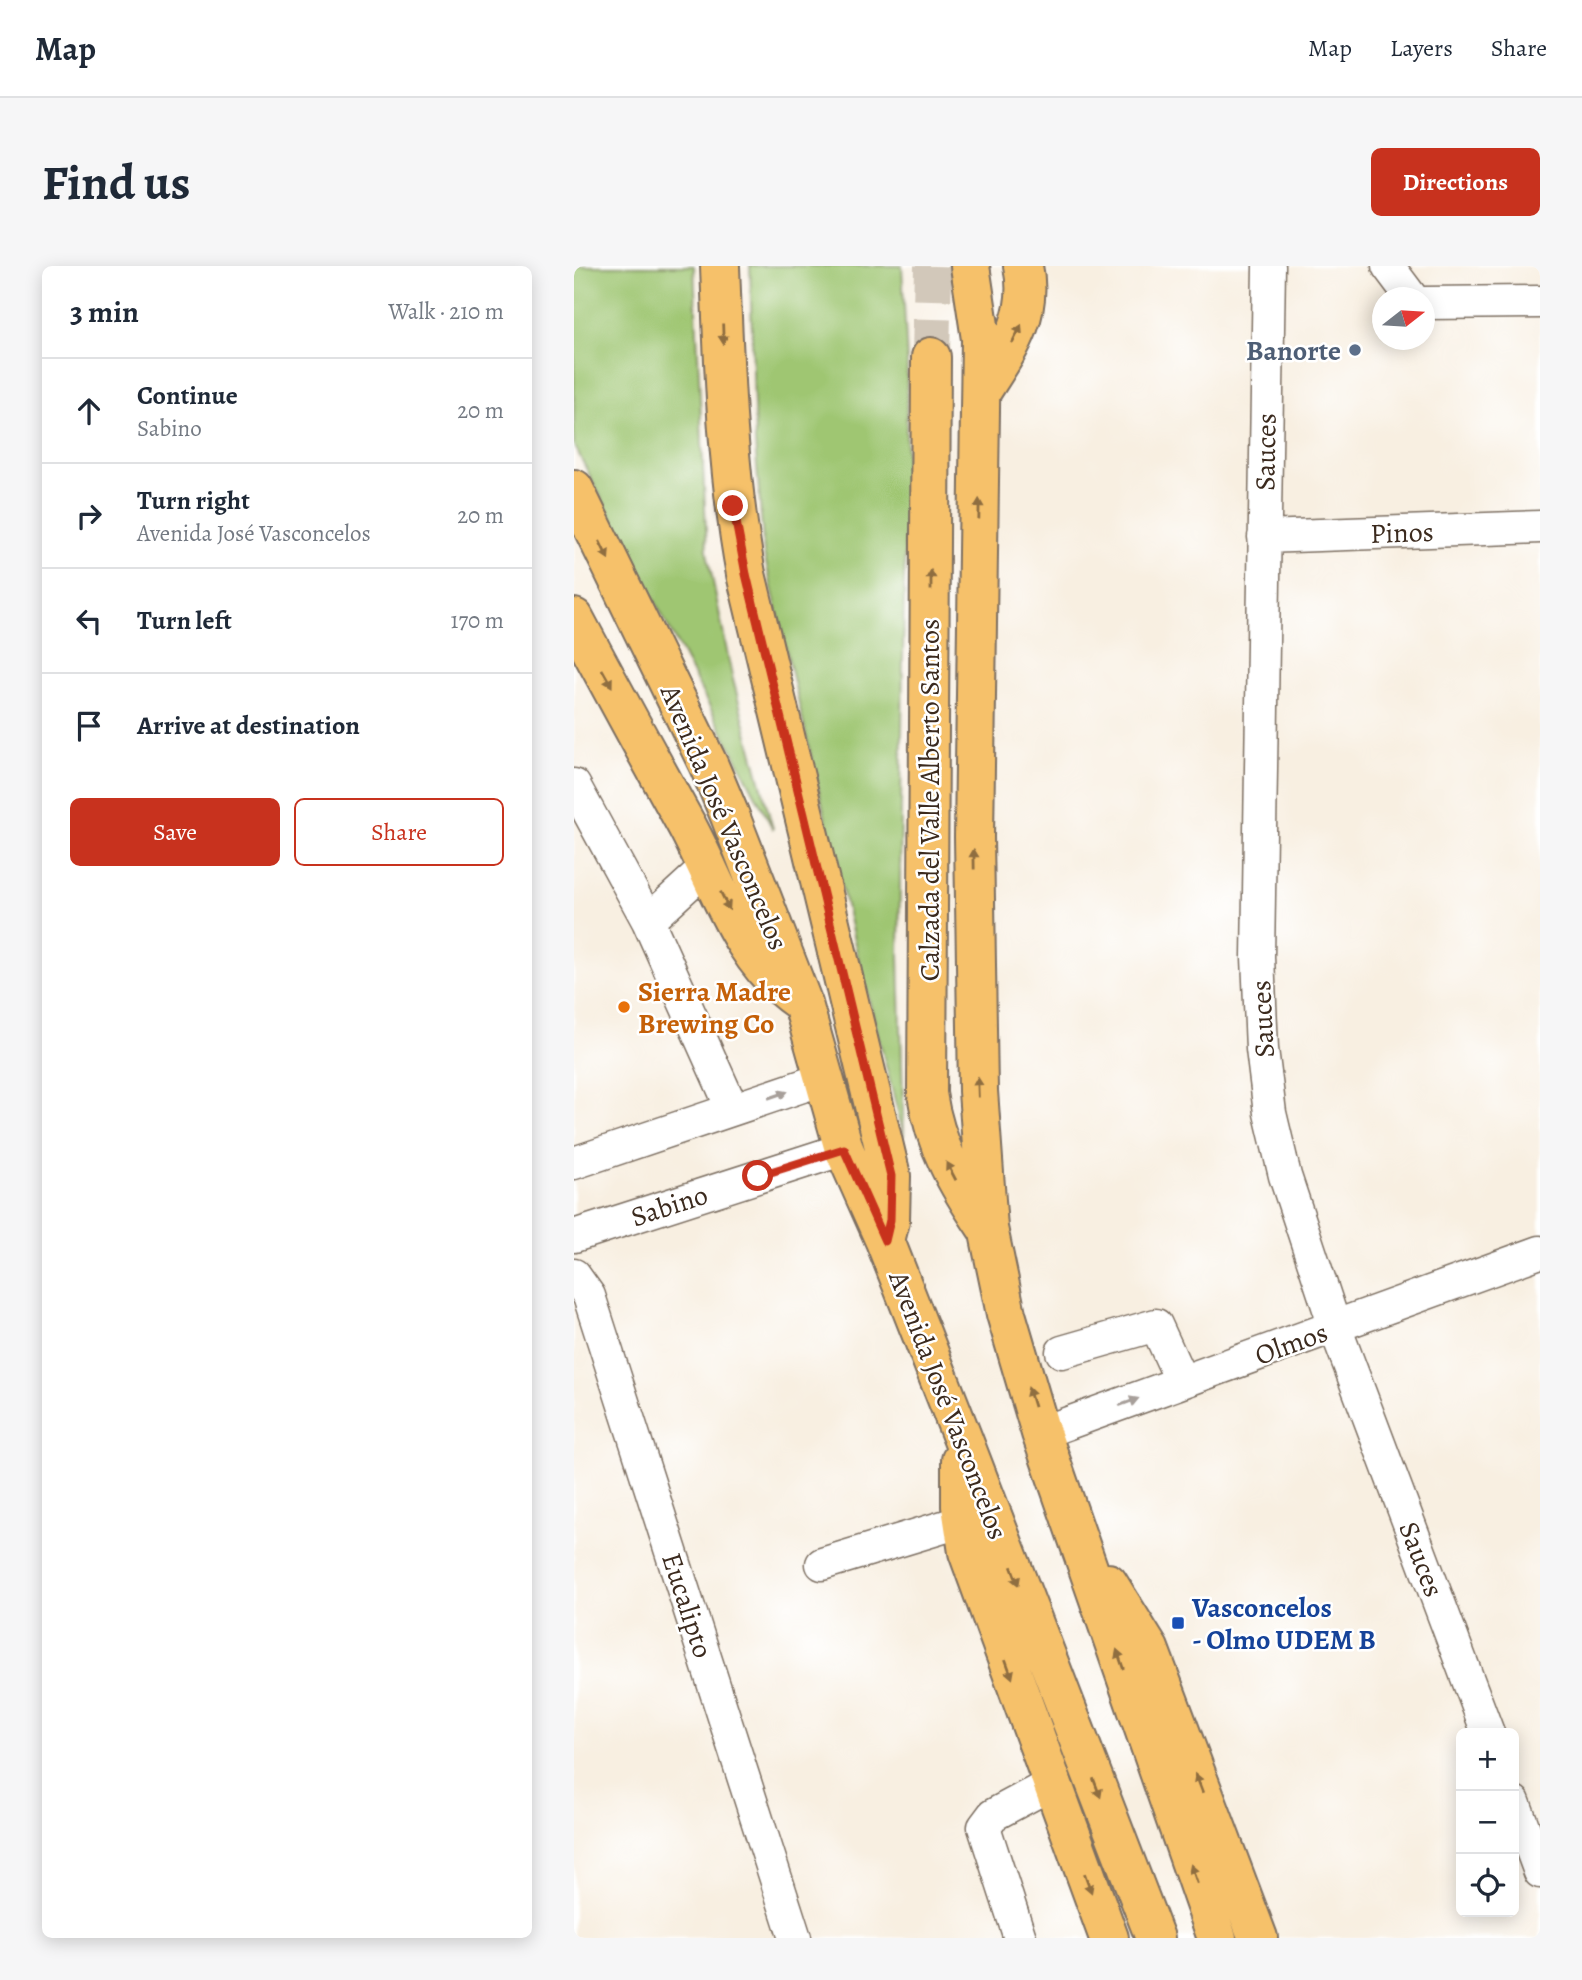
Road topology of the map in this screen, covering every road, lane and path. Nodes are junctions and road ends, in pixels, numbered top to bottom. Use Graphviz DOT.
graph roads {
  1 [pos="720,266"];
  2 [pos="970,266"];
  3 [pos="1023,266"];
  4 [pos="1269,266"];
  5 [pos="1388,266"];
  6 [pos="1404,287"];
  7 [pos="1540,302"];
  8 [pos="1435,303"];
  9 [pos="932,357"];
  10 [pos="981,392"];
  11 [pos="574,489"];
  12 [pos="1540,527"];
  13 [pos="1264,537"];
  14 [pos="574,618"];
  15 [pos="574,785"];
  16 [pos="708,866"];
  17 [pos="648,921"];
  18 [pos="803,1004"];
  19 [pos="823,1079"];
  20 [pos="732,1108"];
  21 [pos="844,1149"];
  22 [pos="574,1163"];
  23 [pos="988,1228"];
  24 [pos="574,1236"];
  25 [pos="885,1241"];
  26 [pos="1540,1252"];
  27 [pos="574,1275"];
  28 [pos="1335,1326"];
  29 [pos="1062,1352"];
  30 [pos="1182,1382"];
  31 [pos="1041,1433"];
  32 [pos="962,1437"];
  33 [pos="963,1521"];
  34 [pos="1085,1560"];
  35 [pos="822,1564"];
  36 [pos="1486,1728"];
  37 [pos="1051,1784"];
  38 [pos="1519,1815"];
  39 [pos="1540,1872"];
  40 [pos="795,1938"];
  41 [pos="1020,1938"];
  42 [pos="1109,1938"];
  43 [pos="1155,1938"];
  44 [pos="1217,1938"];
  45 [pos="1258,1938"];
  1 -- 25 [label="main road, one-way"];
  2 -- 10 [label="main road"];
  10 -- 3 [label="main road, one-way"];
  4 -- 13 [label="street, Sauces"];
  5 -- 6 [label="street"];
  7 -- 8 [label="street"];
  23 -- 9 [label="main road, Calzada del Valle Alberto Santos, one-way"];
  23 -- 10 [label="main road, one-way"];
  11 -- 18 [label="main road, Avenida José Vasconcelos, one-way"];
  12 -- 13 [label="street, Pinos"];
  13 -- 28 [label="street, Sauces"];
  14 -- 16 [label="main road, one-way"];
  15 -- 17 [label="street"];
  16 -- 17 [label="street"];
  16 -- 18 [label="main road, one-way"];
  17 -- 20 [label="street"];
  18 -- 19 [label="main road, Avenida José Vasconcelos"];
  20 -- 19 [label="street, one-way"];
  19 -- 21 [label="main road, Avenida José Vasconcelos"];
  20 -- 22 [label="street"];
  21 -- 24 [label="street, Sabino"];
  21 -- 25 [label="main road, Avenida José Vasconcelos"];
  31 -- 23 [label="main road, one-way"];
  25 -- 32 [label="main road, Avenida José Vasconcelos"];
  26 -- 28 [label="street, Olmos"];
  27 -- 40 [label="street, Eucalipto"];
  28 -- 30 [label="street, Olmos"];
  28 -- 36 [label="street, Sauces"];
  29 -- 30 [label="street"];
  31 -- 30 [label="street, Olmos, one-way"];
  31 -- 34 [label="main road"];
  32 -- 33 [label="main road"];
  32 -- 43 [label="main road, Avenida José Vasconcelos, one-way"];
  33 -- 35 [label="street"];
  33 -- 37 [label="main road, one-way"];
  44 -- 34 [label="main road, one-way"];
  45 -- 34 [label="main road, one-way"];
  37 -- 41 [label="street"];
  37 -- 42 [label="main road, one-way"];
  38 -- 39 [label="street"];
}
